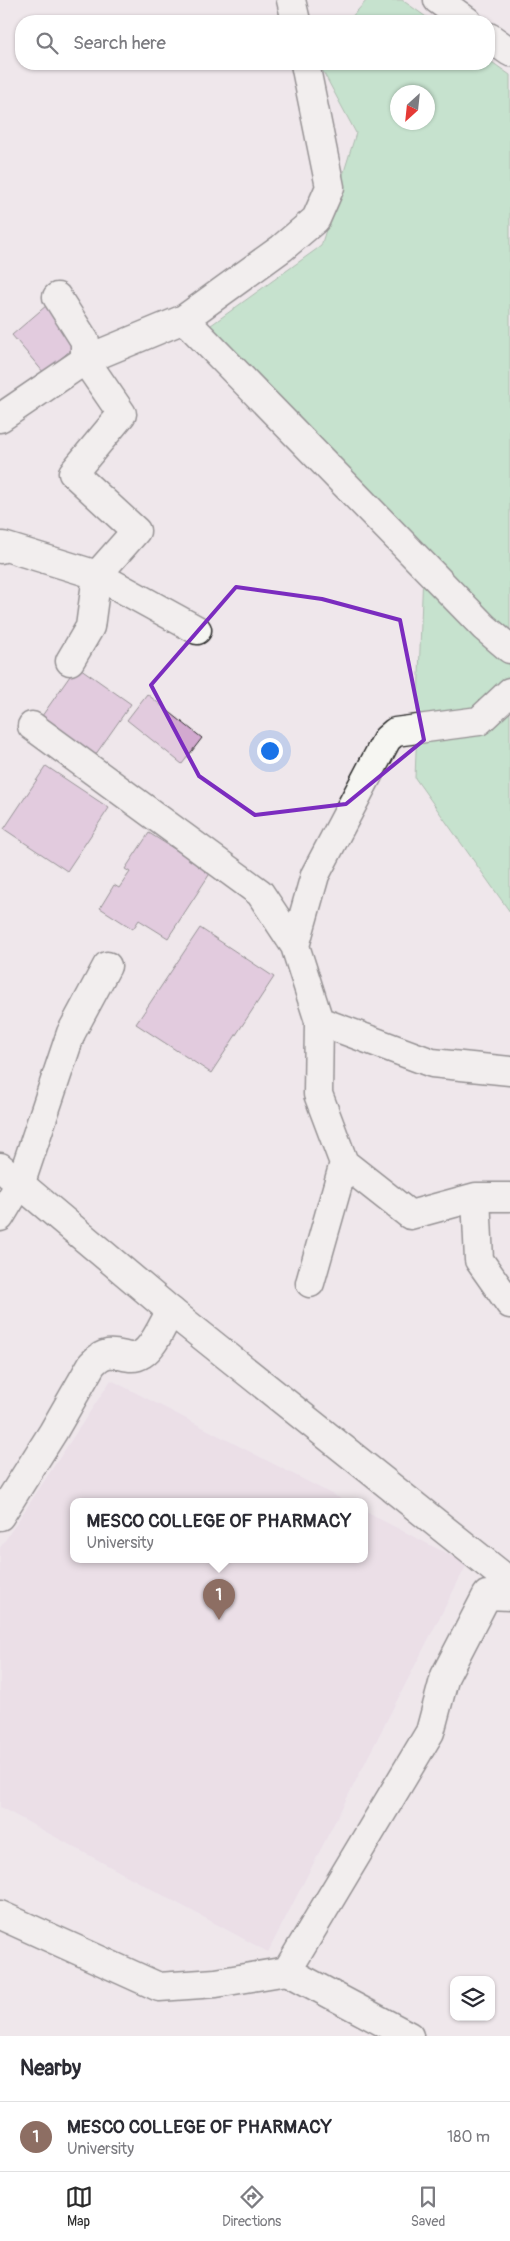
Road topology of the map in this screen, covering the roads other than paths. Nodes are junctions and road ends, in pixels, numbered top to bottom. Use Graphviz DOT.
graph roads {
  1 [pos="291,0"];
  2 [pos="438,0"];
  3 [pos="295,15"];
  4 [pos="459,15"];
  5 [pos="495,41"];
  6 [pos="510,52"];
  7 [pos="306,70"];
  8 [pos="57,297"];
  9 [pos="184,319"];
  10 [pos="85,360"];
  11 [pos="0,418"];
  12 [pos="0,549"];
  13 [pos="97,575"];
  14 [pos="197,630"];
  15 [pos="510,649"];
  16 [pos="70,661"];
  17 [pos="510,692"];
  18 [pos="32,726"];
  19 [pos="294,946"];
  20 [pos="107,966"];
  21 [pos="318,1021"];
  22 [pos="510,1071"];
  23 [pos="344,1163"];
  24 [pos="10,1174"];
  25 [pos="476,1197"];
  26 [pos="510,1197"];
  27 [pos="0,1217"];
  28 [pos="310,1283"];
  29 [pos="510,1304"];
  30 [pos="170,1311"];
  31 [pos="0,1516"];
  32 [pos="510,1582"];
  33 [pos="510,1596"];
  34 [pos="0,1915"];
  35 [pos="287,1971"];
  36 [pos="409,2036"];
  1 -- 3 [label="street"];
  2 -- 4 [label="street"];
  5 -- 6 [label="street"];
  7 -- 9 [label="street"];
  8 -- 10 [label="street"];
  9 -- 10 [label="street"];
  9 -- 15 [label="street"];
  10 -- 11 [label="street"];
  10 -- 13 [label="street"];
  12 -- 13 [label="street"];
  13 -- 14 [label="street"];
  13 -- 16 [label="street"];
  17 -- 19 [label="street"];
  18 -- 19 [label="street"];
  19 -- 21 [label="street"];
  20 -- 24 [label="street"];
  21 -- 22 [label="street"];
  21 -- 23 [label="street"];
  23 -- 25 [label="street"];
  23 -- 28 [label="street"];
  24 -- 27 [label="street"];
  24 -- 30 [label="street"];
  25 -- 26 [label="street"];
  25 -- 29 [label="street"];
  30 -- 31 [label="street"];
  30 -- 32 [label="street"];
  33 -- 35 [label="street"];
  34 -- 35 [label="street"];
  35 -- 36 [label="street"];
}
